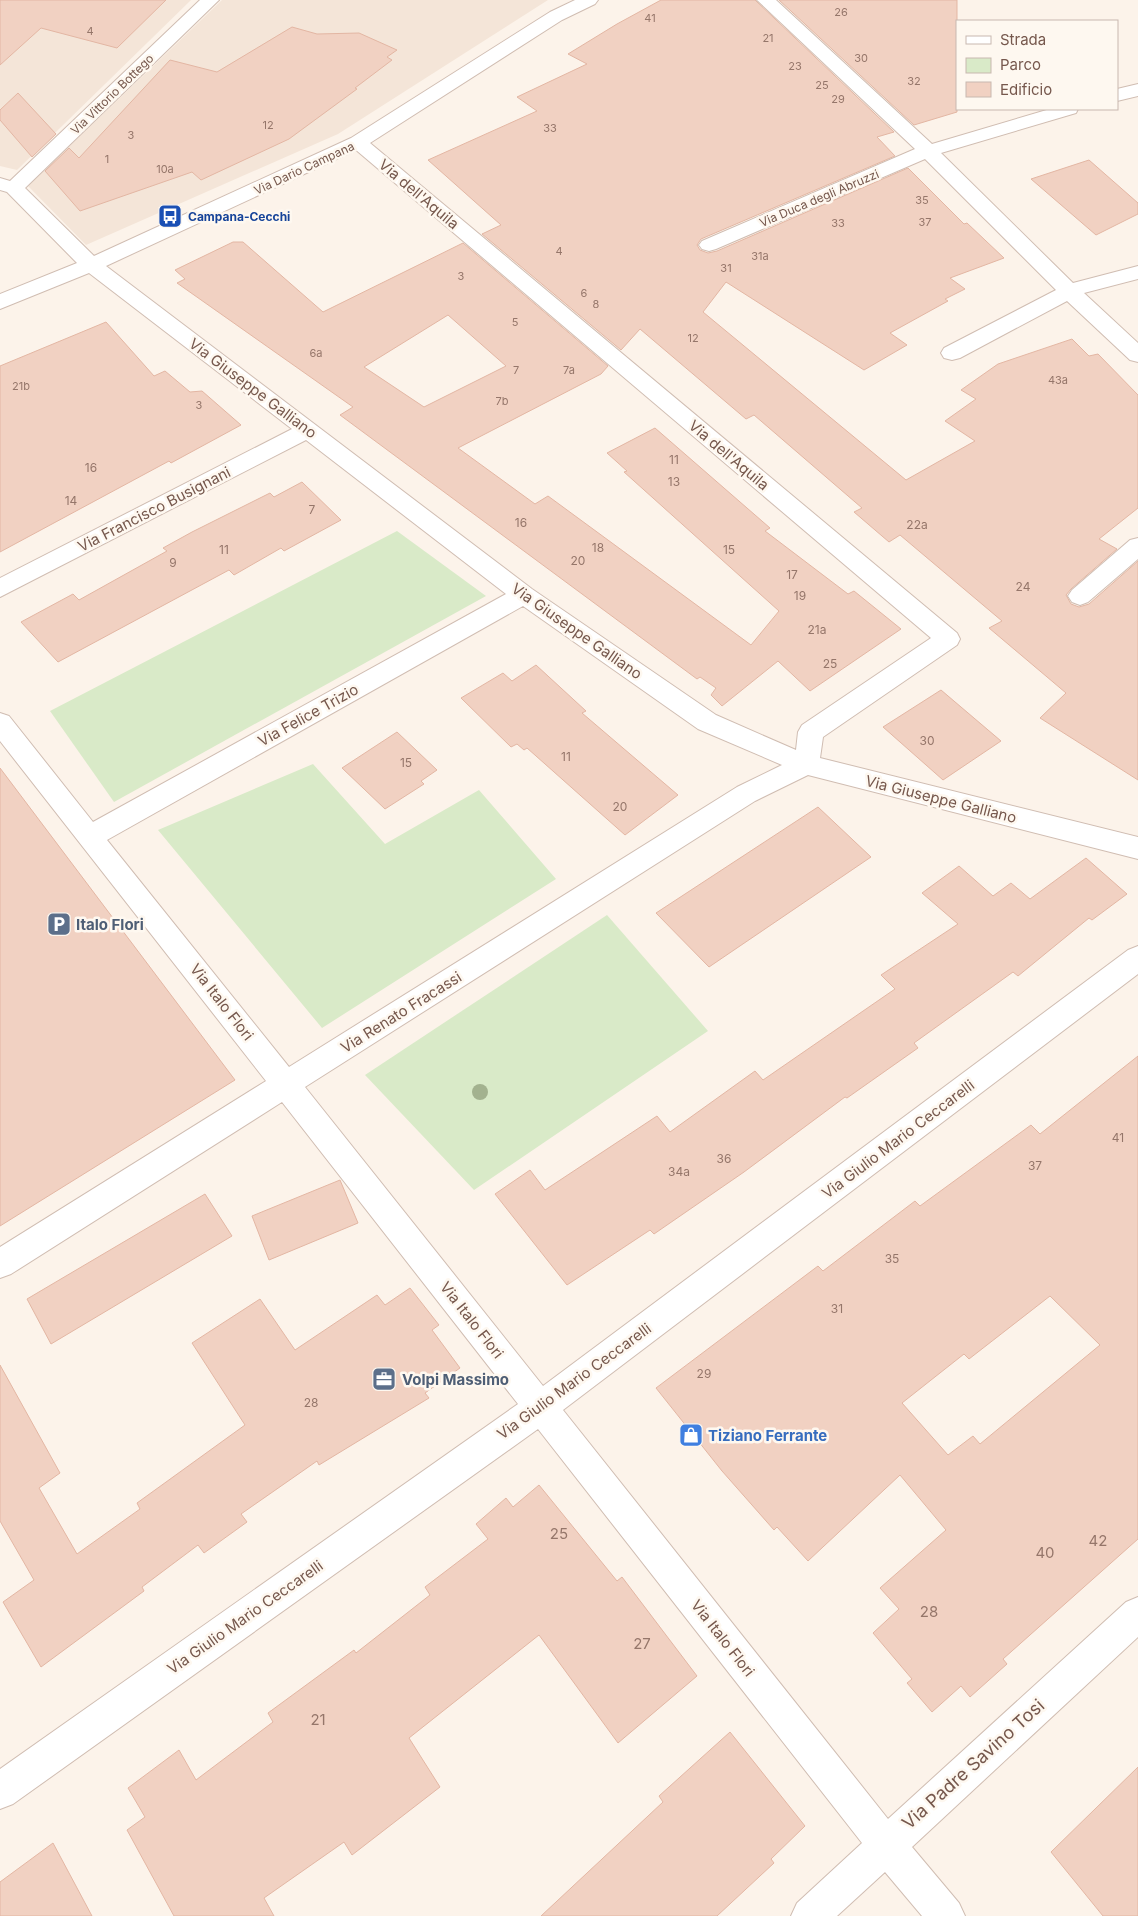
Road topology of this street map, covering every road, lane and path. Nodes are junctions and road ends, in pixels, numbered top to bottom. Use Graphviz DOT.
graph roads {
  1 [pos="210,0"];
  2 [pos="589,0"];
  3 [pos="766,0"];
  4 [pos="1138,90"];
  5 [pos="1118,95"];
  6 [pos="1066,110"];
  7 [pos="358,142"];
  8 [pos="928,151"];
  9 [pos="7,186"];
  10 [pos="709,245"];
  11 [pos="91,265"];
  12 [pos="1138,272"];
  13 [pos="1069,291"];
  14 [pos="0,302"];
  15 [pos="952,353"];
  16 [pos="1138,355"];
  17 [pos="308,430"];
  18 [pos="1138,546"];
  19 [pos="0,588"];
  20 [pos="524,594"];
  21 [pos="1080,596"];
  22 [pos="0,723"];
  23 [pos="806,764"];
  24 [pos="91,836"];
  25 [pos="1138,848"];
  26 [pos="1138,958"];
  27 [pos="286,1084"];
  28 [pos="0,1264"];
  29 [pos="541,1407"];
  30 [pos="1138,1614"];
  31 [pos="0,1791"];
  32 [pos="886,1844"];
  33 [pos="810,1916"];
  34 [pos="946,1916"];
  1 -- 9 [label="street, Via Vittorio Bottego"];
  2 -- 7 [label="street, Via Dario Campana"];
  3 -- 8 [label="street"];
  4 -- 5 [label="street"];
  6 -- 8 [label="street, Via Duca degli Abruzzi"];
  7 -- 11 [label="street, Via Dario Campana"];
  7 -- 23 [label="street, Via dell'Aquila"];
  8 -- 10 [label="street, Via Duca degli Abruzzi"];
  8 -- 13 [label="street"];
  9 -- 11 [label="street, Via Giuseppe Galliano"];
  11 -- 14 [label="street, Via Dario Campana"];
  11 -- 17 [label="street, Via Giuseppe Galliano"];
  12 -- 13 [label="street"];
  13 -- 15 [label="street"];
  13 -- 16 [label="street"];
  17 -- 19 [label="street, Via Francisco Busignani"];
  17 -- 20 [label="street, Via Giuseppe Galliano"];
  18 -- 21 [label="street"];
  20 -- 23 [label="street, Via Giuseppe Galliano"];
  20 -- 24 [label="street, Via Felice Trizio"];
  22 -- 24 [label="street, Via Italo Flori"];
  23 -- 25 [label="street, Via Giuseppe Galliano"];
  23 -- 27 [label="street, Via Renato Fracassi"];
  24 -- 27 [label="street, Via Italo Flori"];
  26 -- 29 [label="street, Via Giulio Mario Ceccarelli"];
  27 -- 28 [label="street, Via Renato Fracassi"];
  27 -- 29 [label="street, Via Italo Flori"];
  29 -- 31 [label="street, Via Giulio Mario Ceccarelli"];
  29 -- 32 [label="street, Via Italo Flori"];
  30 -- 32 [label="street, Via Padre Savino Tosi"];
  32 -- 33 [label="street, Via Padre Savino Tosi"];
  32 -- 34 [label="street, Via Italo Flori"];
}
